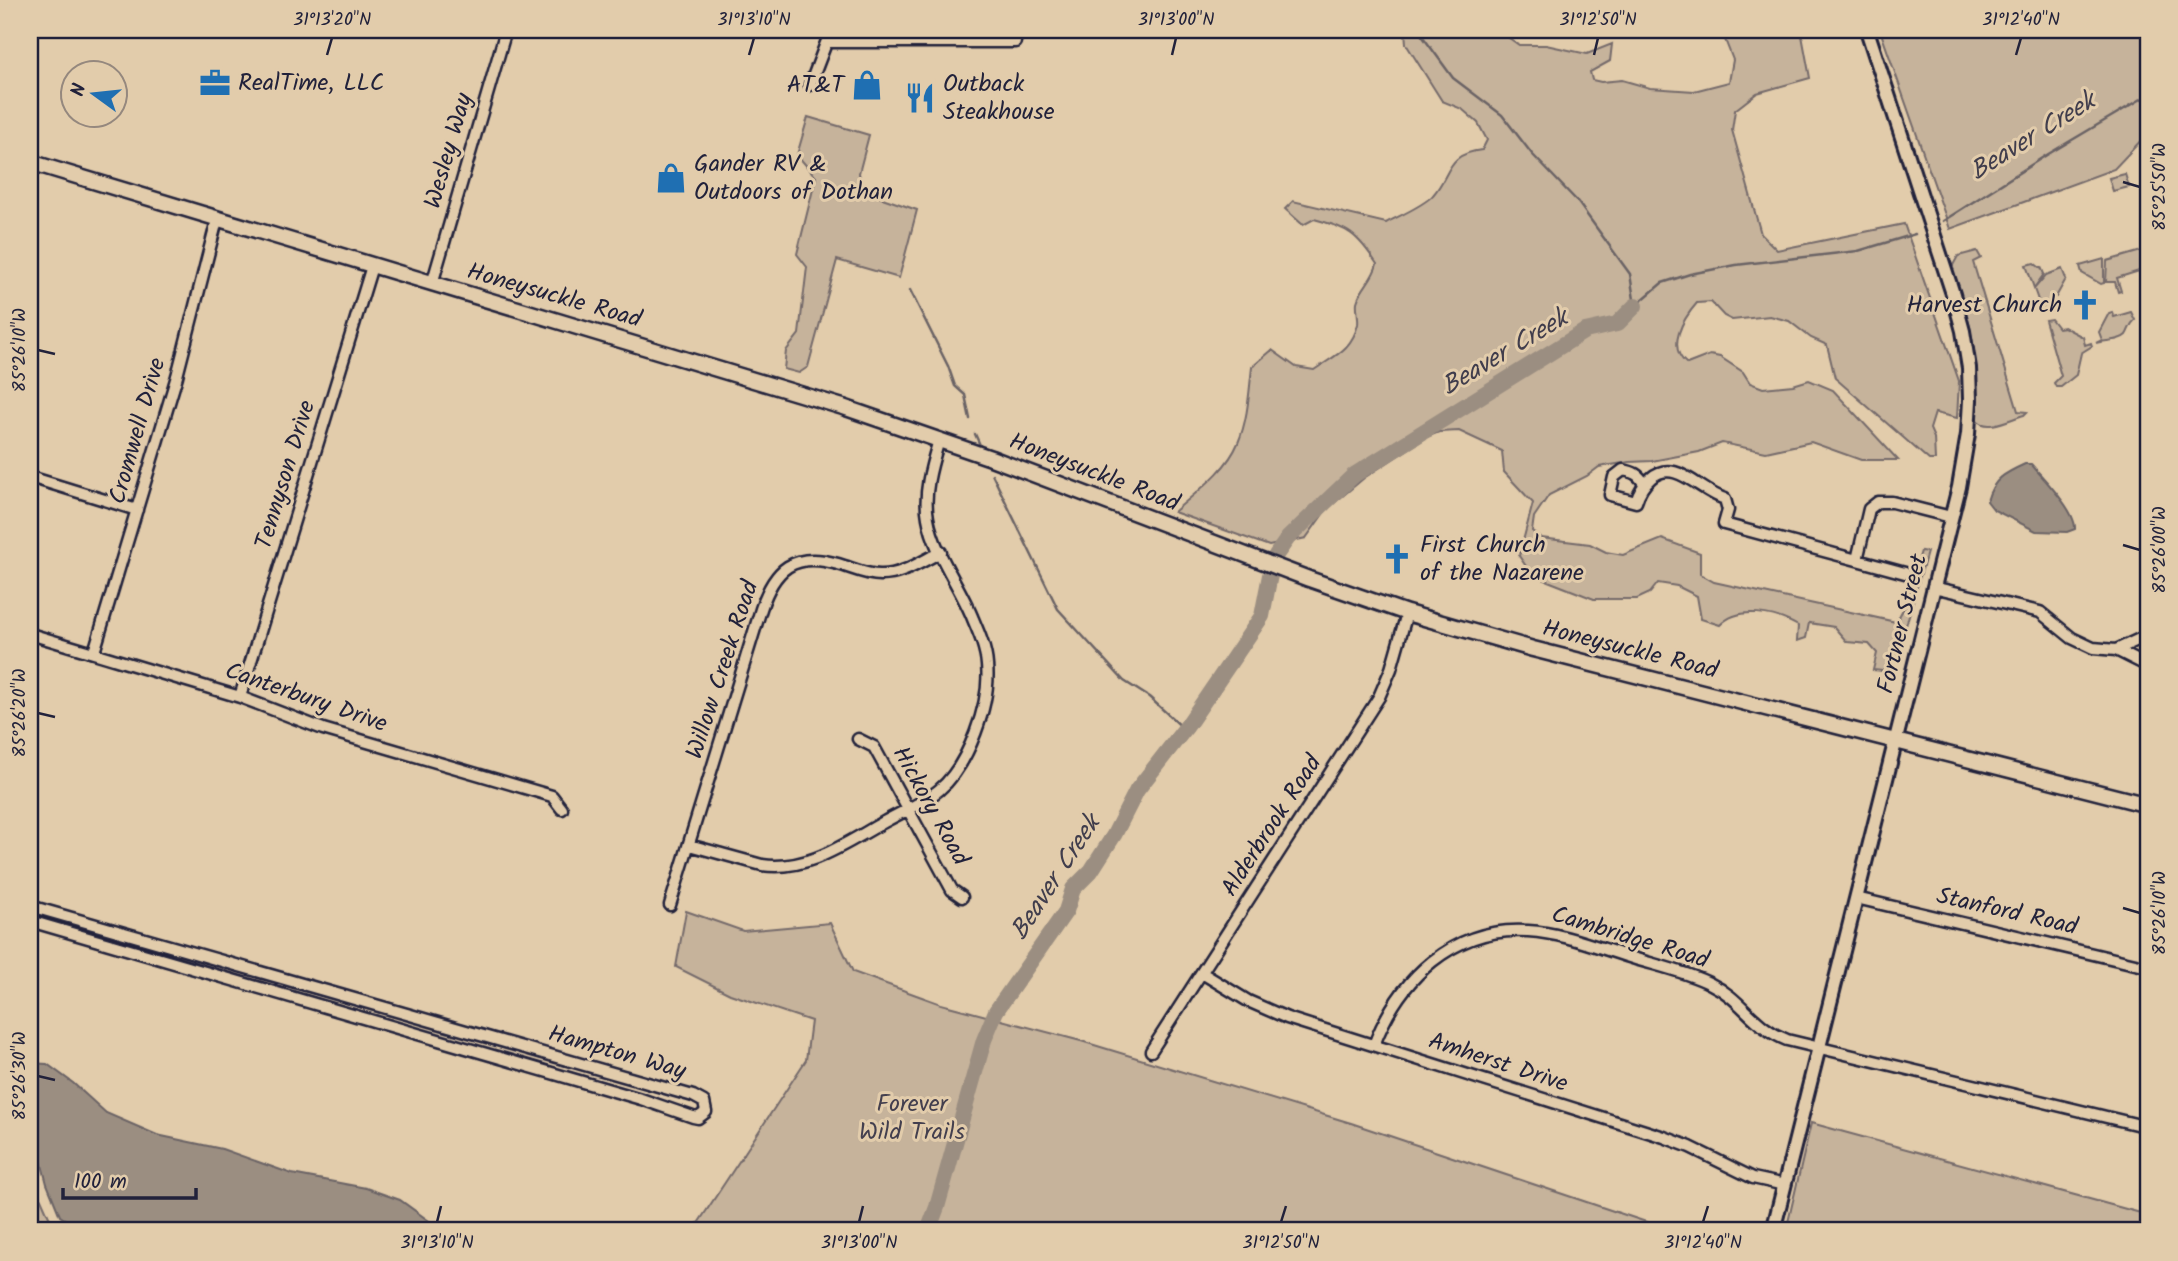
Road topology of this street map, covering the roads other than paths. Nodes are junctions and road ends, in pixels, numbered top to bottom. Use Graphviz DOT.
graph roads {
  1 [pos="506,30"];
  2 [pos="831,30"];
  3 [pos="1016,30"];
  4 [pos="1867,30"];
  5 [pos="827,42"];
  6 [pos="810,85"];
  7 [pos="30,162"];
  8 [pos="217,219"];
  9 [pos="372,265"];
  10 [pos="432,284"];
  11 [pos="939,440"];
  12 [pos="30,477"];
  13 [pos="1644,484"];
  14 [pos="137,510"];
  15 [pos="1951,517"];
  16 [pos="941,552"];
  17 [pos="1857,560"];
  18 [pos="1905,573"];
  19 [pos="1933,587"];
  20 [pos="1408,613"];
  21 [pos="30,634"];
  22 [pos="2148,635"];
  23 [pos="2116,650"];
  24 [pos="94,652"];
  25 [pos="2148,666"];
  26 [pos="240,696"];
  27 [pos="858,739"];
  28 [pos="1895,741"];
  29 [pos="2148,805"];
  30 [pos="562,809"];
  31 [pos="908,809"];
  32 [pos="689,845"];
  33 [pos="962,897"];
  34 [pos="1856,898"];
  35 [pos="30,905"];
  36 [pos="670,905"];
  37 [pos="30,921"];
  38 [pos="2148,967"];
  39 [pos="1202,973"];
  40 [pos="1374,1045"];
  41 [pos="1818,1049"];
  42 [pos="1151,1051"];
  43 [pos="2148,1127"];
  44 [pos="1785,1185"];
  45 [pos="1773,1231"];
  1 -- 10 [label="street, Wesley Way"];
  2 -- 5 [label="street"];
  3 -- 5 [label="street"];
  4 -- 15 [label="street, Fortner Street"];
  5 -- 6 [label="street"];
  7 -- 8 [label="main road, Honeysuckle Road"];
  8 -- 9 [label="main road, Honeysuckle Road"];
  8 -- 14 [label="street, Cromwell Drive"];
  9 -- 10 [label="main road, Honeysuckle Road"];
  9 -- 26 [label="street, Tennyson Drive"];
  10 -- 11 [label="main road, Honeysuckle Road"];
  11 -- 16 [label="street"];
  11 -- 20 [label="main road, Honeysuckle Road"];
  12 -- 14 [label="street"];
  13 -- 17 [label="street"];
  14 -- 24 [label="street, Cromwell Drive"];
  15 -- 17 [label="street"];
  15 -- 19 [label="street, Fortner Street"];
  16 -- 31 [label="street"];
  16 -- 32 [label="street, Willow Creek Road"];
  17 -- 18 [label="street"];
  19 -- 23 [label="street"];
  19 -- 28 [label="street, Fortner Street"];
  20 -- 28 [label="main road, Honeysuckle Road"];
  20 -- 39 [label="street, Alderbrook Road"];
  21 -- 24 [label="street, Canterbury Drive"];
  22 -- 23 [label="street"];
  23 -- 25 [label="street"];
  24 -- 26 [label="street, Canterbury Drive"];
  26 -- 30 [label="street, Canterbury Drive"];
  27 -- 31 [label="street, Hickory Road"];
  28 -- 29 [label="main road, Honeysuckle Road"];
  28 -- 34 [label="street, Fortner Street"];
  31 -- 32 [label="street"];
  31 -- 33 [label="street, Hickory Road"];
  32 -- 36 [label="street, Willow Creek Road"];
  34 -- 38 [label="street, Stanford Road"];
  34 -- 41 [label="street, Fortner Street"];
  35 -- 37 [label="street, Hampton Way"];
  39 -- 40 [label="street, Amherst Drive"];
  39 -- 42 [label="street, Alderbrook Road"];
  40 -- 41 [label="street, Cambridge Road"];
  40 -- 44 [label="street, Amherst Drive"];
  41 -- 43 [label="street, Cambridge Road"];
  41 -- 44 [label="street, Fortner Street"];
  44 -- 45 [label="street, Fortner Street"];
}
